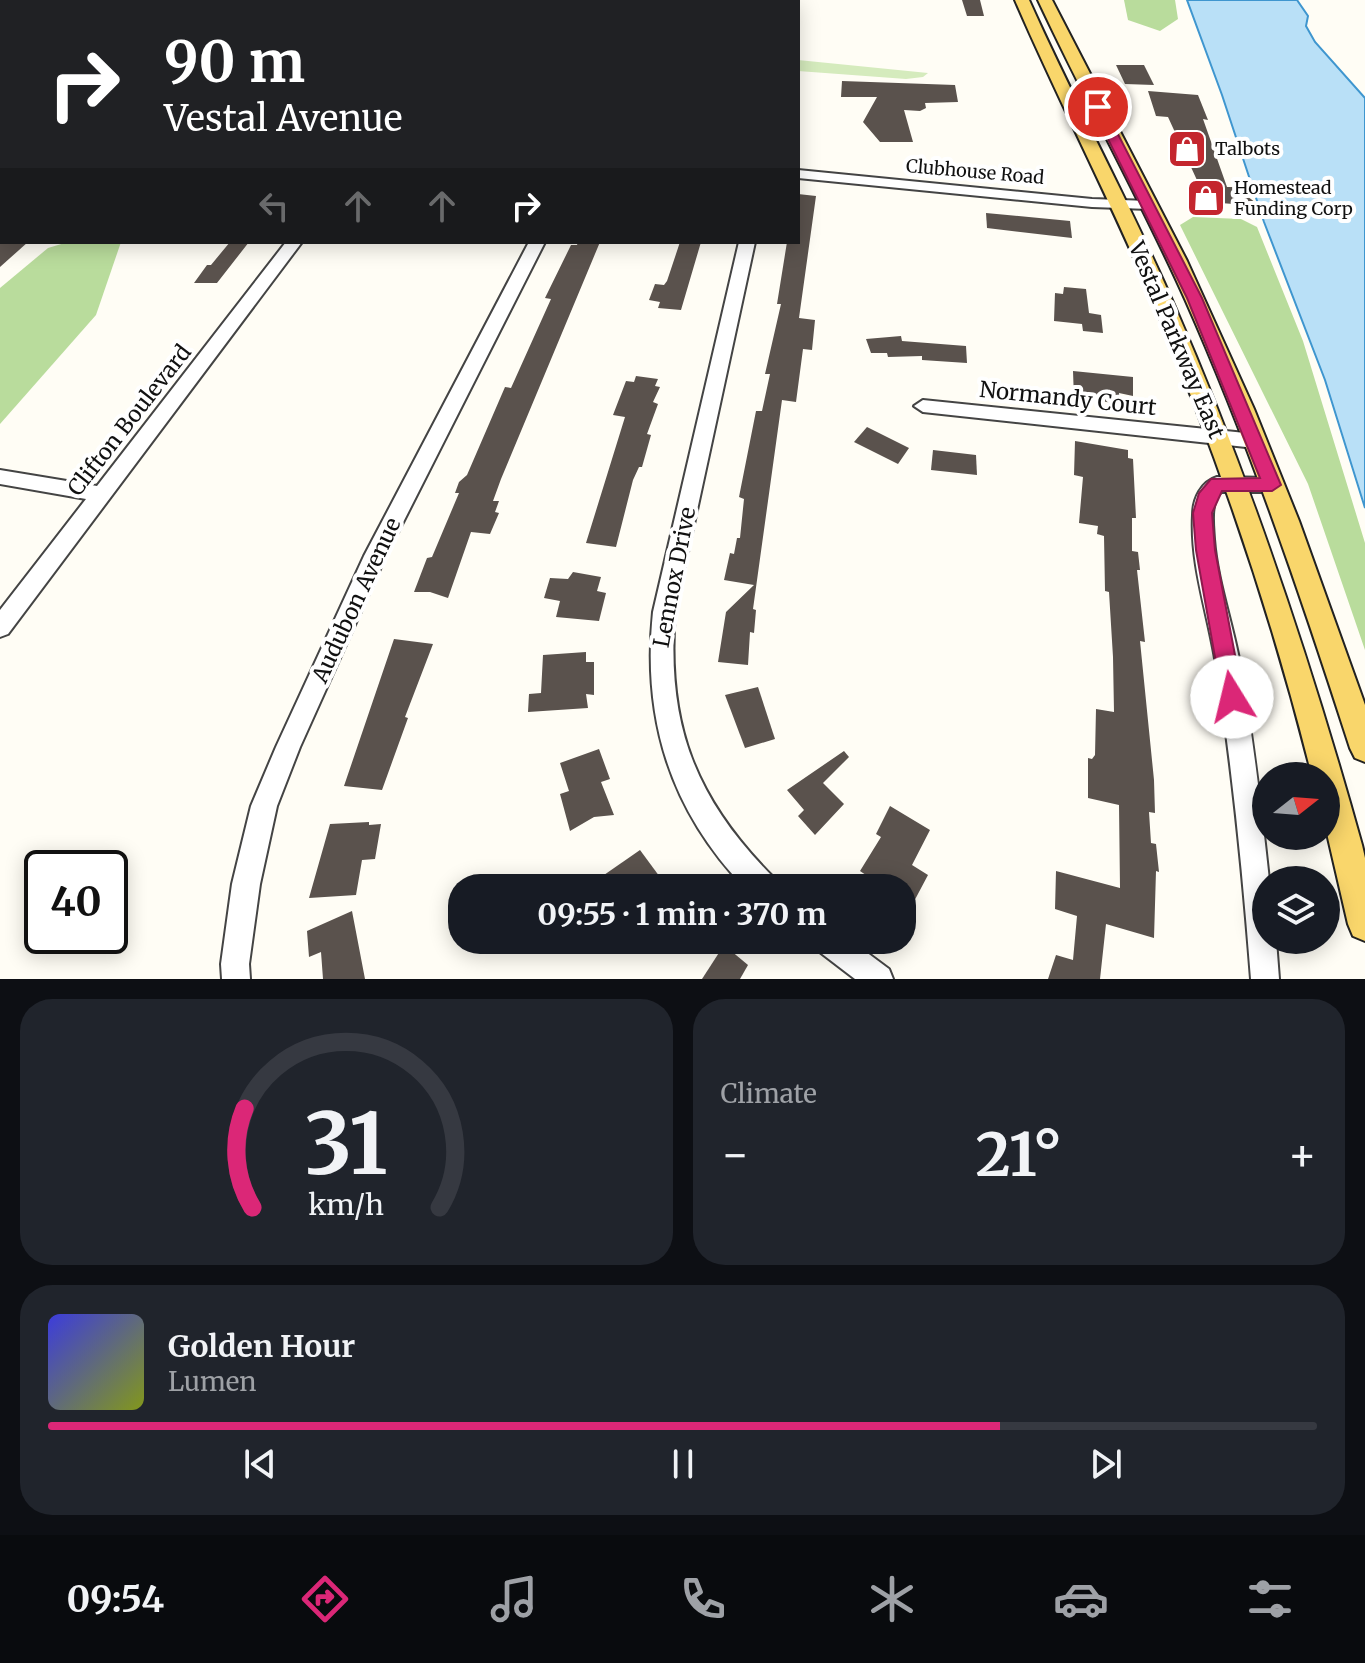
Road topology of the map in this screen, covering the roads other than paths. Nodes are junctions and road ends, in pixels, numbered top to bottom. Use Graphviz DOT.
graph roads {
  1 [pos="1022,0"];
  2 [pos="1045,0"];
  3 [pos="800,174"];
  4 [pos="1120,205"];
  5 [pos="1149,205"];
  6 [pos="293,244"];
  7 [pos="536,244"];
  8 [pos="747,244"];
  9 [pos="923,406"];
  10 [pos="1218,438"];
  11 [pos="1255,441"];
  12 [pos="0,477"];
  13 [pos="1235,482"];
  14 [pos="1272,485"];
  15 [pos="101,494"];
  16 [pos="0,627"];
  17 [pos="1365,748"];
  18 [pos="752,874"];
  19 [pos="1365,924"];
  20 [pos="846,954"];
  21 [pos="236,979"];
  22 [pos="879,979"];
  23 [pos="1265,979"];
  1 -- 4 [label="main road, Vestal Parkway East"];
  2 -- 5 [label="main road, Vestal Parkway East"];
  3 -- 4 [label="street, Clubhouse Road"];
  4 -- 5 [label="street, Clubhouse Road"];
  4 -- 10 [label="main road, Vestal Parkway East"];
  5 -- 11 [label="main road, Vestal Parkway East"];
  6 -- 15 [label="street, Clifton Boulevard"];
  7 -- 21 [label="street, Audubon Avenue"];
  8 -- 18 [label="street, Lennox Drive"];
  9 -- 10 [label="street, Normandy Court"];
  10 -- 11 [label="street, Normandy Court"];
  10 -- 13 [label="main road, Vestal Parkway East"];
  11 -- 14 [label="main road, Vestal Parkway East"];
  12 -- 15 [label="street"];
  13 -- 14 [label="street"];
  13 -- 19 [label="main road, Vestal Parkway East"];
  13 -- 23 [label="street"];
  14 -- 17 [label="main road, Vestal Parkway East"];
  15 -- 16 [label="street, Clifton Boulevard"];
  20 -- 22 [label="street"];
}
